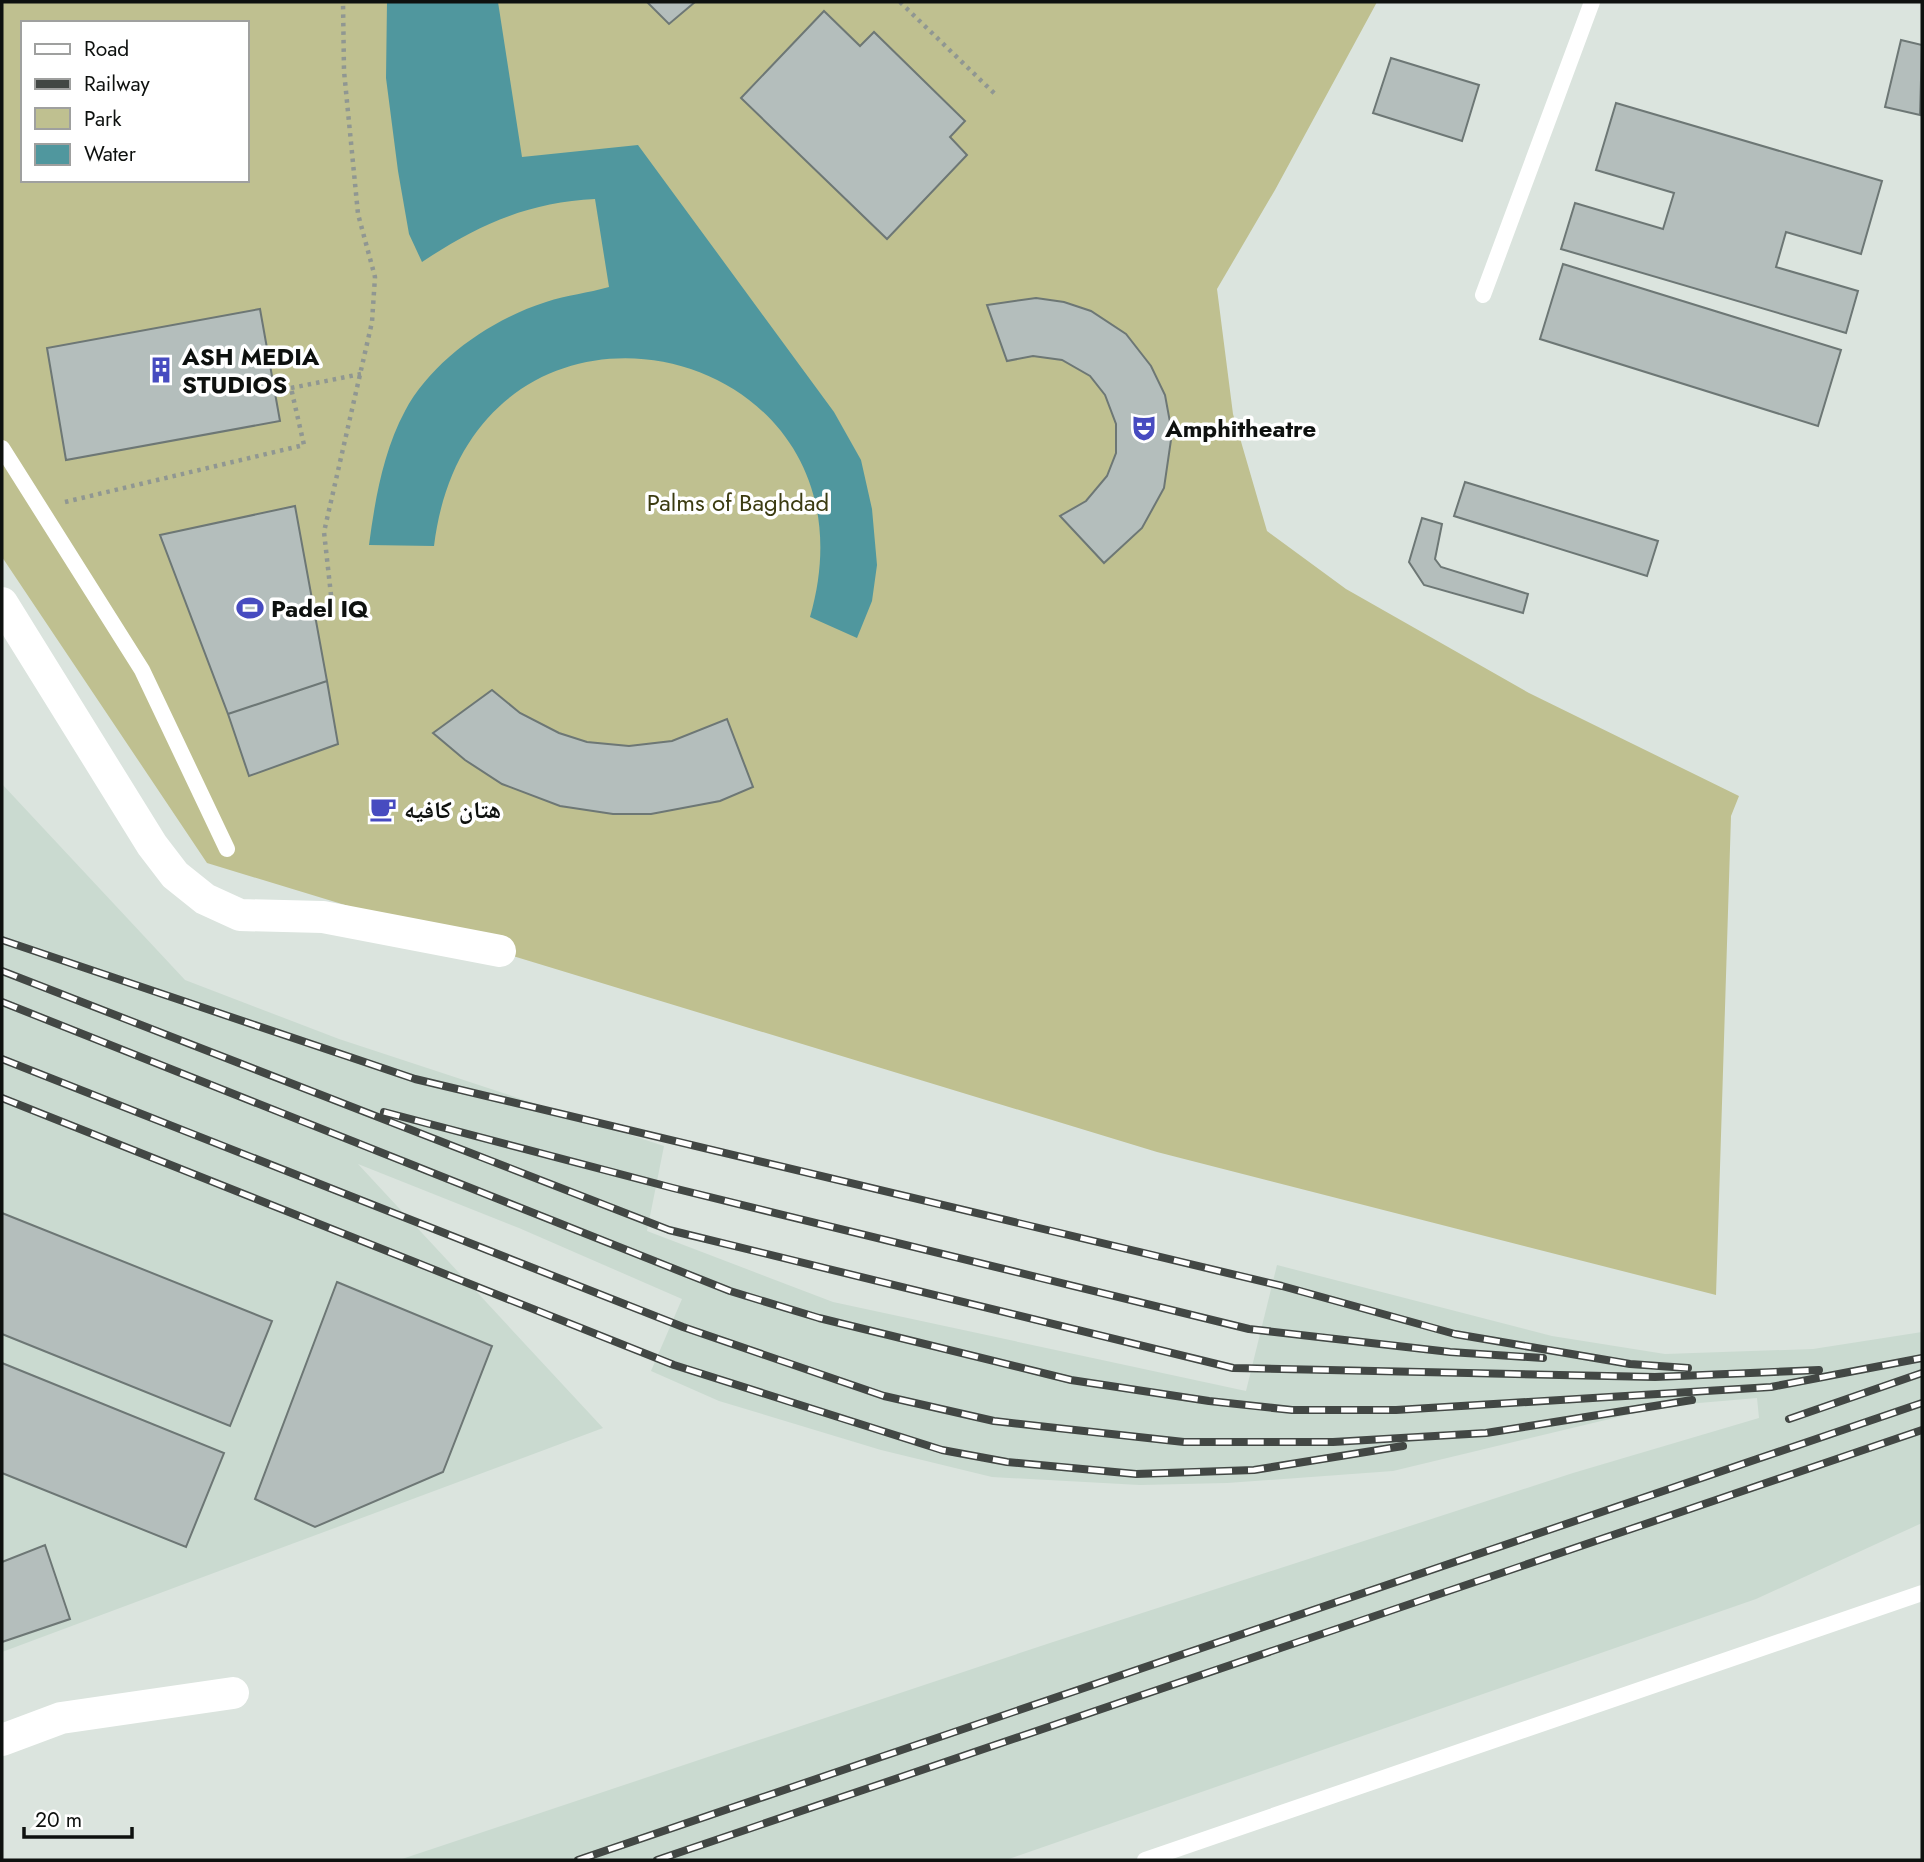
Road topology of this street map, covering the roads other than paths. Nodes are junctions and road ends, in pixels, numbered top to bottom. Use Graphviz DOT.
graph roads {
  1 [pos="1592,2"];
  2 [pos="1483,295"];
  3 [pos="2,448"];
  4 [pos="2,603"];
  5 [pos="227,849"];
  6 [pos="500,951"];
  7 [pos="1922,1592"];
  8 [pos="233,1693"];
  9 [pos="2,1740"];
  10 [pos="1145,1860"];
  1 -- 2 [label="lane"];
  3 -- 5 [label="lane"];
  4 -- 6 [label="street"];
  7 -- 10 [label="lane"];
  8 -- 9 [label="street"];
}
